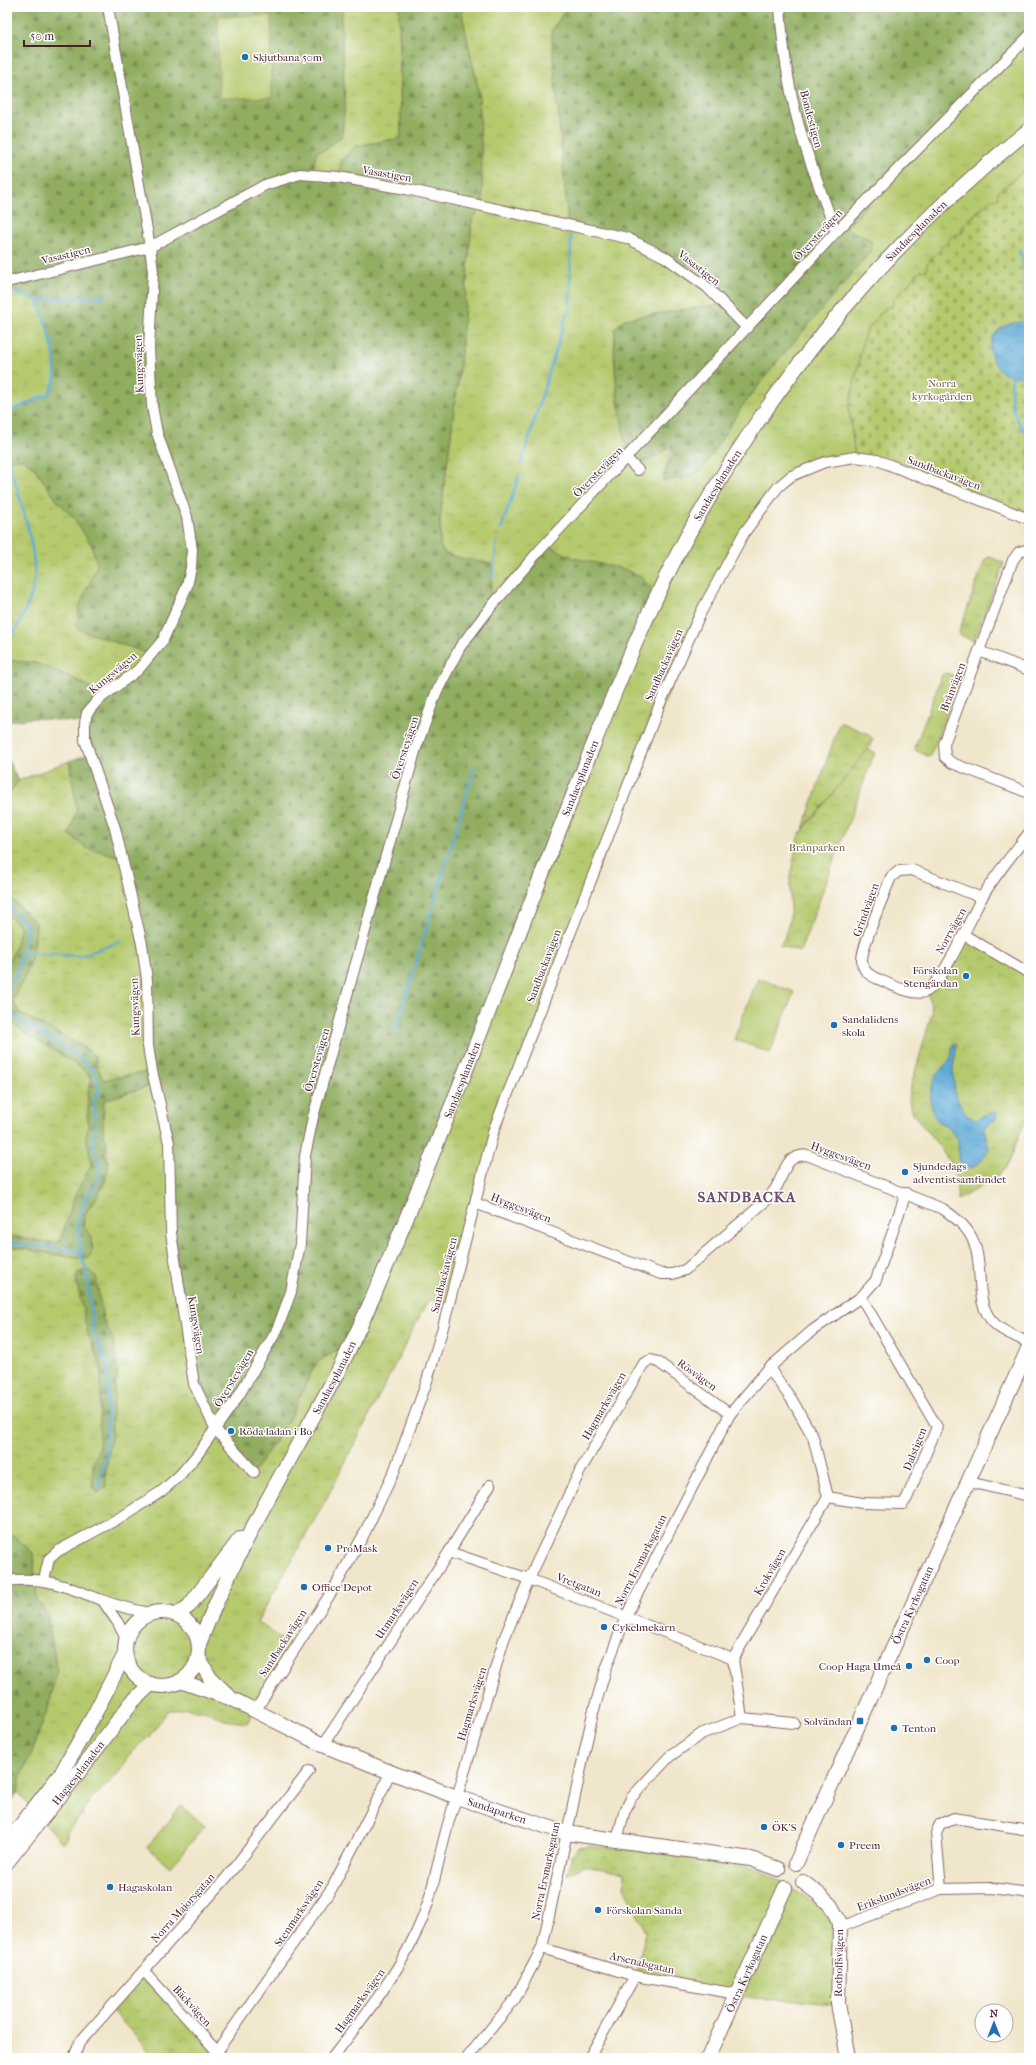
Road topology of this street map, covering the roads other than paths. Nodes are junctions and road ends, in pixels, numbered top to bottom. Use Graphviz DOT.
graph roads {
  1 [pos="108,7"];
  2 [pos="780,7"];
  3 [pos="1029,36"];
  4 [pos="1029,130"];
  5 [pos="836,232"];
  6 [pos="150,247"];
  7 [pos="7,282"];
  8 [pos="747,328"];
  9 [pos="627,459"];
  10 [pos="638,470"];
  11 [pos="1029,519"];
  12 [pos="1029,549"];
  13 [pos="980,651"];
  14 [pos="1029,670"];
  15 [pos="1029,793"];
  16 [pos="1029,833"];
  17 [pos="982,898"];
  18 [pos="964,935"];
  19 [pos="1029,973"];
  20 [pos="870,976"];
  21 [pos="906,1193"];
  22 [pos="475,1203"];
  23 [pos="861,1297"];
  24 [pos="1029,1343"];
  25 [pos="1029,1347"];
  26 [pos="649,1361"];
  27 [pos="768,1368"];
  28 [pos="730,1414"];
  29 [pos="216,1430"];
  30 [pos="254,1472"];
  31 [pos="969,1482"];
  32 [pos="490,1485"];
  33 [pos="1029,1496"];
  34 [pos="828,1497"];
  35 [pos="261,1511"];
  36 [pos="449,1552"];
  37 [pos="529,1579"];
  38 [pos="44,1580"];
  39 [pos="7,1581"];
  40 [pos="103,1601"];
  41 [pos="150,1613"];
  42 [pos="177,1615"];
  43 [pos="626,1616"];
  44 [pos="126,1638"];
  45 [pos="198,1651"];
  46 [pos="125,1654"];
  47 [pos="733,1658"];
  48 [pos="180,1681"];
  49 [pos="151,1684"];
  50 [pos="232,1699"];
  51 [pos="255,1711"];
  52 [pos="742,1718"];
  53 [pos="794,1723"];
  54 [pos="323,1745"];
  55 [pos="309,1771"];
  56 [pos="390,1772"];
  57 [pos="457,1797"];
  58 [pos="1029,1830"];
  59 [pos="566,1833"];
  60 [pos="617,1840"];
  61 [pos="7,1843"];
  62 [pos="7,1862"];
  63 [pos="796,1863"];
  64 [pos="778,1869"];
  65 [pos="803,1882"];
  66 [pos="786,1888"];
  67 [pos="941,1889"];
  68 [pos="1029,1893"];
  69 [pos="840,1927"];
  70 [pos="542,1948"];
  71 [pos="144,1971"];
  72 [pos="635,1976"];
  73 [pos="737,1994"];
  74 [pos="218,2056"];
  75 [pos="74,2058"];
  76 [pos="332,2058"];
  77 [pos="468,2058"];
  78 [pos="589,2058"];
  79 [pos="708,2058"];
  80 [pos="848,2058"];
  1 -- 6 [label="street, Kungsvägen"];
  2 -- 5 [label="street, Bondestigen"];
  3 -- 5 [label="street, Överstevägen"];
  4 -- 35 [label="main road, Sandaesplanaden"];
  5 -- 8 [label="street, Överstevägen"];
  6 -- 7 [label="street, Vasastigen"];
  6 -- 8 [label="street, Vasastigen"];
  6 -- 29 [label="street, Kungsvägen"];
  8 -- 9 [label="street, Överstevägen"];
  9 -- 10 [label="street"];
  9 -- 29 [label="street, Överstevägen"];
  11 -- 22 [label="street, Sandbackavägen"];
  12 -- 13 [label="street, Brånvägen"];
  13 -- 14 [label="street"];
  13 -- 15 [label="street, Brånvägen"];
  16 -- 17 [label="street, Norrvägen"];
  17 -- 18 [label="street, Norrvägen"];
  17 -- 20 [label="street, Grindvägen"];
  18 -- 19 [label="street"];
  18 -- 20 [label="street, Norrvägen"];
  21 -- 22 [label="street, Hyggesvägen"];
  21 -- 23 [label="street, Norra Ersmarksgatan"];
  21 -- 24 [label="street, Hyggesvägen"];
  22 -- 51 [label="street, Sandbackavägen"];
  23 -- 27 [label="street, Norra Ersmarksgatan"];
  23 -- 34 [label="street, Dalstigen"];
  25 -- 31 [label="main road, Östra Kyrkogatan"];
  26 -- 28 [label="street, Rösvägen"];
  26 -- 37 [label="street, Hagmarksvägen"];
  27 -- 28 [label="street, Norra Ersmarksgatan"];
  27 -- 34 [label="street"];
  28 -- 43 [label="street, Norra Ersmarksgatan"];
  29 -- 30 [label="street, Kungsvägen"];
  29 -- 38 [label="street, Överstevägen"];
  31 -- 33 [label="street"];
  31 -- 63 [label="main road, Östra Kyrkogatan"];
  32 -- 36 [label="street, Utmarksvägen"];
  34 -- 47 [label="street, Krokvägen"];
  35 -- 42 [label="main road, Sandaesplanaden"];
  35 -- 45 [label="main road, Sandaesplanaden"];
  36 -- 37 [label="street, Vretgatan"];
  36 -- 54 [label="street, Utmarksvägen"];
  37 -- 43 [label="street, Vretgatan"];
  37 -- 57 [label="street, Hagmarksvägen"];
  38 -- 39 [label="street"];
  38 -- 40 [label="street"];
  40 -- 41 [label="street"];
  40 -- 44 [label="street"];
  41 -- 42 [label="main road"];
  41 -- 44 [label="main road"];
  42 -- 45 [label="main road"];
  43 -- 47 [label="street, Vretgatan"];
  43 -- 59 [label="street, Norra Ersmarksgatan"];
  44 -- 46 [label="main road"];
  45 -- 48 [label="main road"];
  45 -- 50 [label="main road, Sandaparken"];
  46 -- 49 [label="main road"];
  46 -- 61 [label="main road, Hagaesplanaden"];
  47 -- 52 [label="street"];
  48 -- 49 [label="main road"];
  48 -- 50 [label="main road, Sandaparken"];
  49 -- 62 [label="main road, Hagaesplanaden"];
  50 -- 51 [label="main road, Sandaparken"];
  51 -- 54 [label="main road, Sandaparken"];
  52 -- 53 [label="street"];
  52 -- 60 [label="street"];
  54 -- 56 [label="main road, Sandaparken"];
  55 -- 71 [label="street, Norra Majorsgatan"];
  56 -- 57 [label="main road, Sandaparken"];
  56 -- 74 [label="street, Stenmarksvägen"];
  57 -- 59 [label="main road, Sandaparken"];
  57 -- 76 [label="street, Hagmarksvägen"];
  58 -- 67 [label="street"];
  59 -- 60 [label="main road, Sandaparken"];
  59 -- 70 [label="street, Norra Ersmarksgatan"];
  60 -- 64 [label="main road, Sandaparken"];
  63 -- 64 [label="main road"];
  63 -- 65 [label="main road"];
  64 -- 66 [label="main road"];
  65 -- 66 [label="main road"];
  65 -- 69 [label="main road, Rothoffsvägen"];
  66 -- 73 [label="main road, Östra Kyrkogatan"];
  67 -- 68 [label="street, Erikslundsvägen"];
  67 -- 69 [label="street, Erikslundsvägen"];
  69 -- 80 [label="main road, Rothoffsvägen"];
  70 -- 72 [label="street, Arsenalsgatan"];
  70 -- 77 [label="street, Norra Ersmarksgatan"];
  71 -- 74 [label="street, Bäckvägen"];
  71 -- 75 [label="street, Norra Majorsgatan"];
  72 -- 73 [label="street, Arsenalsgatan"];
  72 -- 78 [label="street"];
  73 -- 79 [label="main road, Östra Kyrkogatan"];
}
